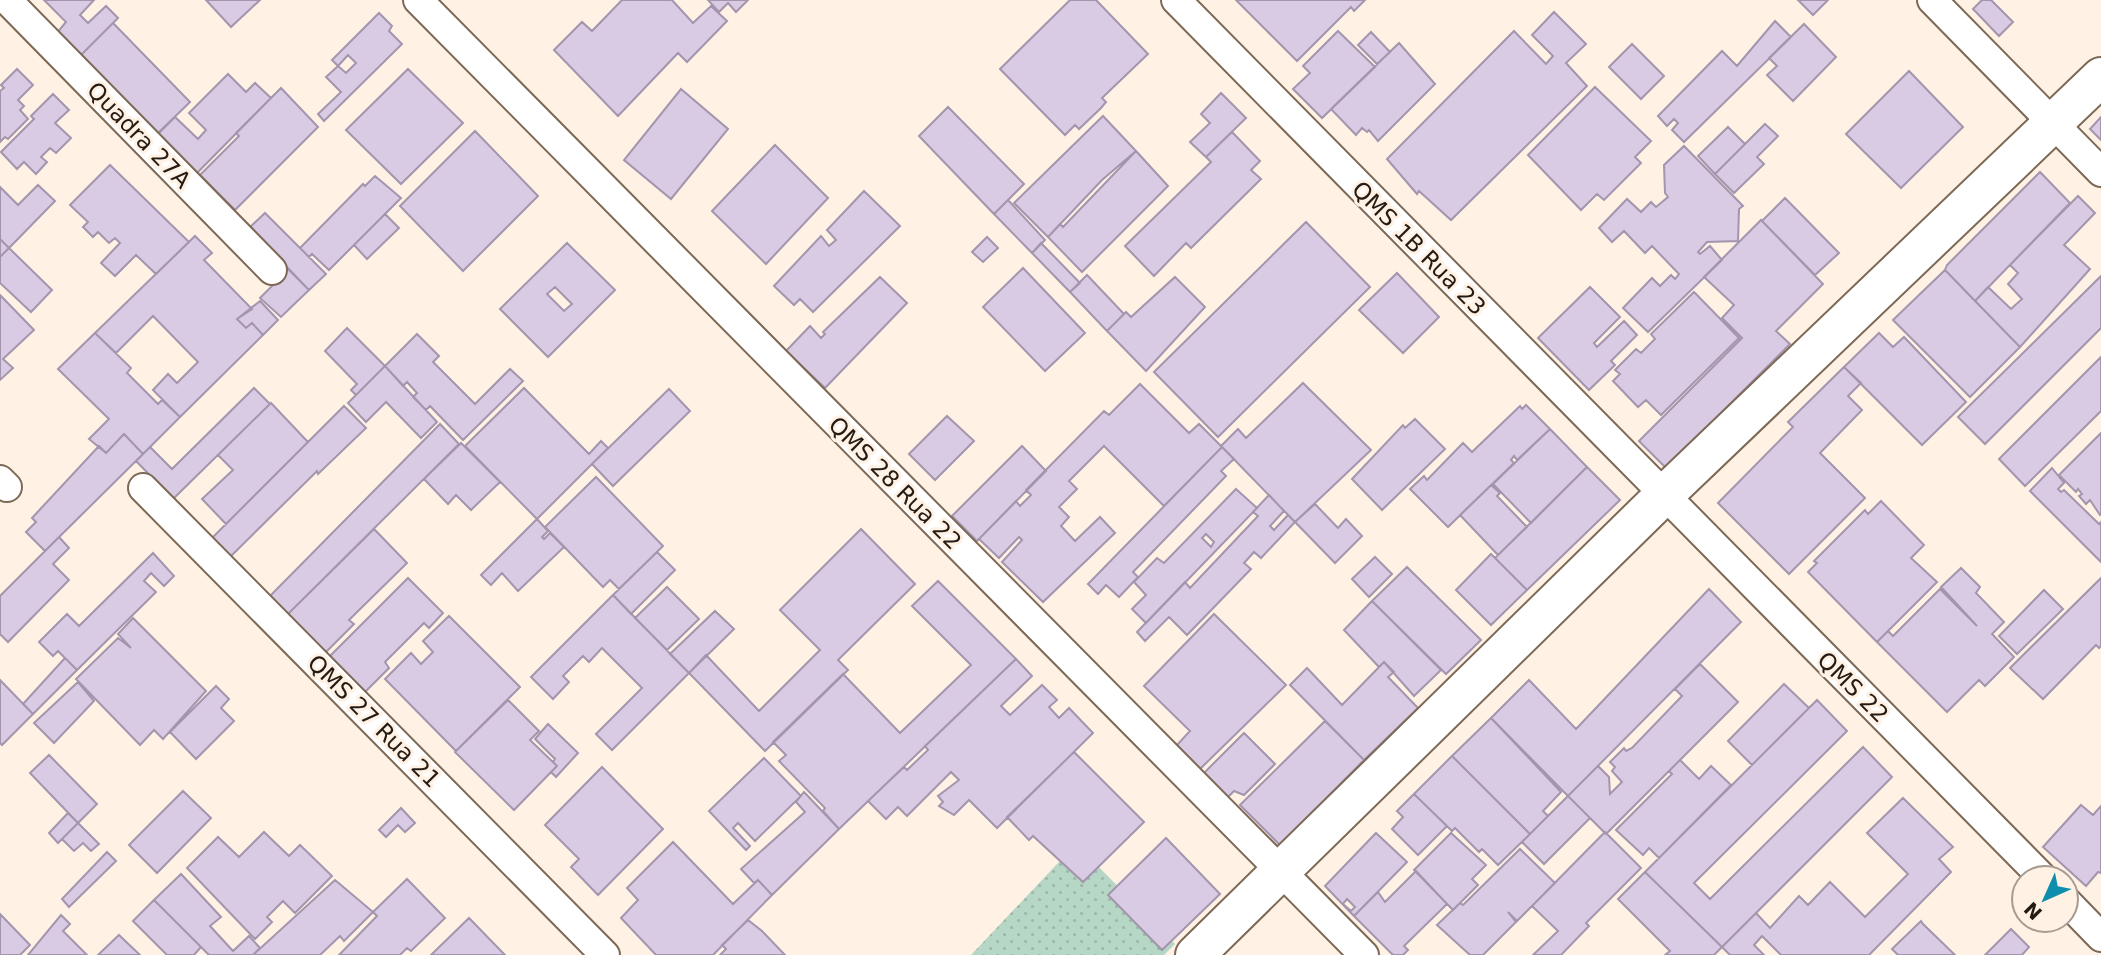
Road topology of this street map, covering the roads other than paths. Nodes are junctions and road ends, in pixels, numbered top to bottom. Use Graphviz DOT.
graph roads {
  1 [pos="7,0"];
  2 [pos="418,0"];
  3 [pos="1175,0"];
  4 [pos="1932,0"];
  5 [pos="2101,77"];
  6 [pos="2053,124"];
  7 [pos="2101,172"];
  8 [pos="272,270"];
  9 [pos="143,488"];
  10 [pos="1663,496"];
  11 [pos="2029,864"];
  12 [pos="1280,870"];
  13 [pos="2080,915"];
  14 [pos="2101,937"];
  15 [pos="605,955"];
  16 [pos="1195,955"];
  17 [pos="1364,955"];
  1 -- 8 [label="street, Quadra 27A"];
  2 -- 12 [label="street, QMS 28 Rua 22"];
  3 -- 10 [label="street, QMS 1B Rua 23"];
  4 -- 6 [label="street"];
  5 -- 6 [label="street"];
  6 -- 7 [label="street"];
  6 -- 10 [label="street"];
  9 -- 15 [label="street, QMS 27 Rua 21"];
  10 -- 11 [label="street, QMS 22"];
  10 -- 12 [label="street"];
  12 -- 16 [label="street"];
  12 -- 17 [label="street, QMS 28 Rua 22"];
  13 -- 14 [label="street"];
}
